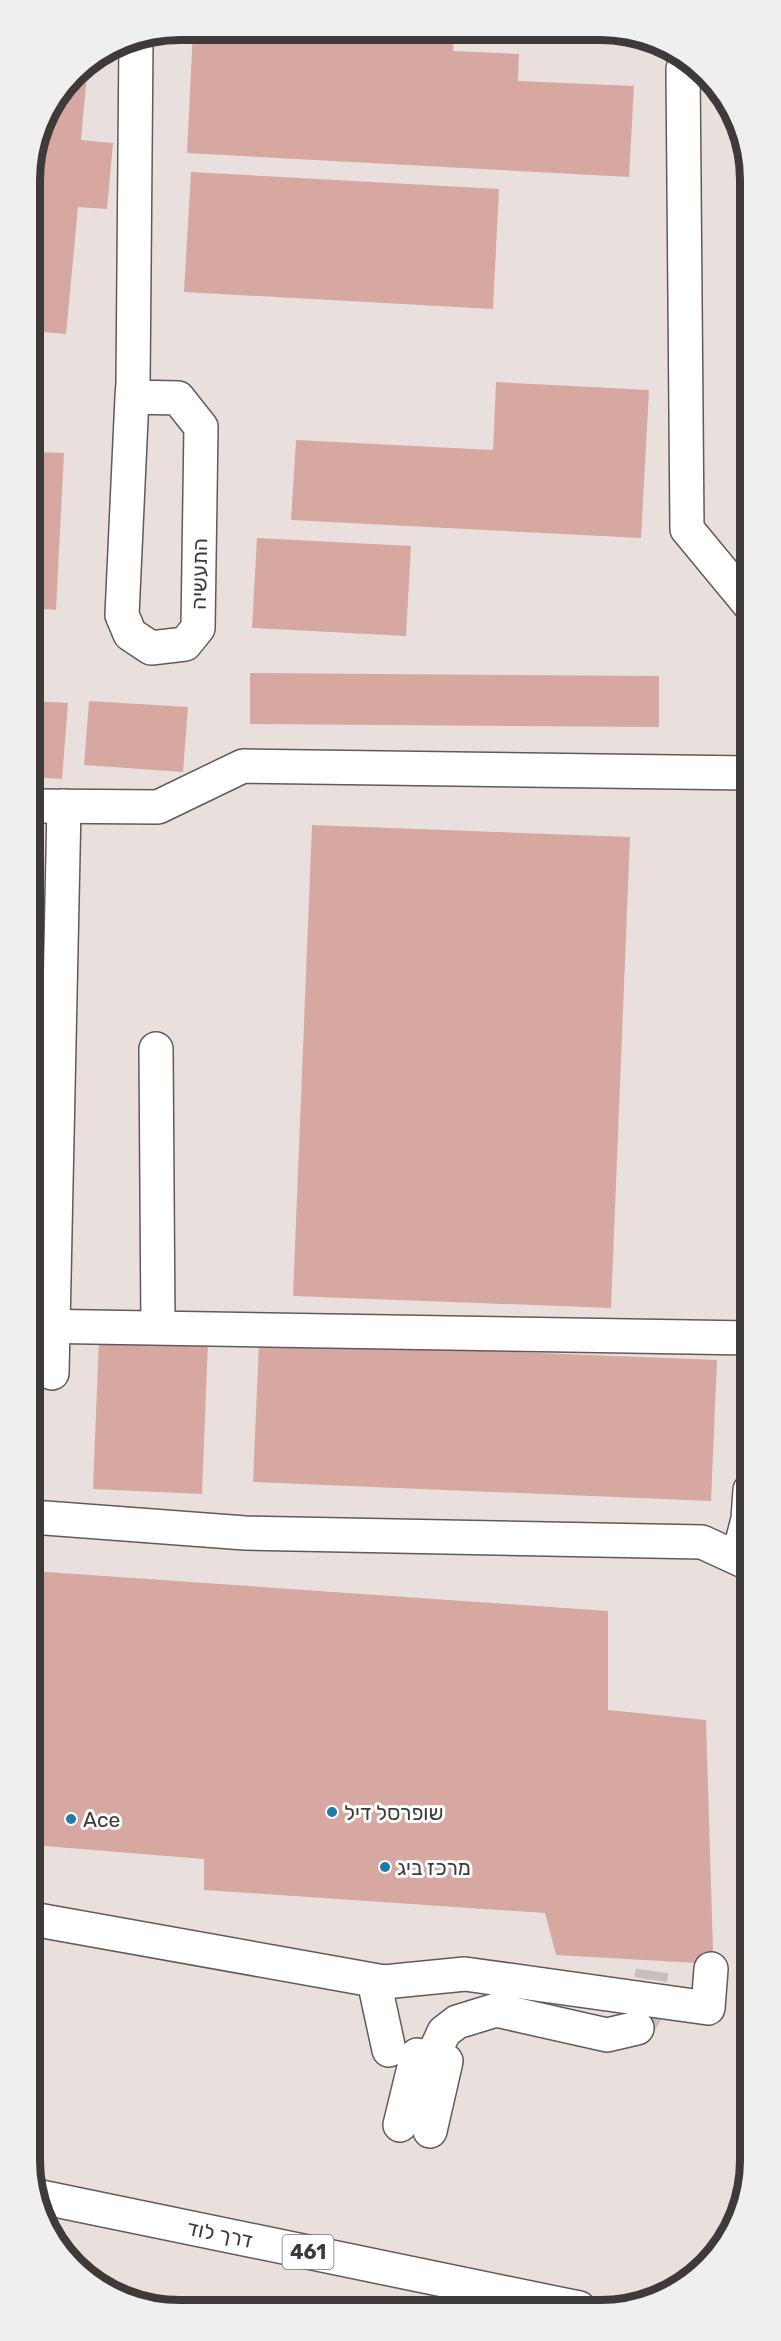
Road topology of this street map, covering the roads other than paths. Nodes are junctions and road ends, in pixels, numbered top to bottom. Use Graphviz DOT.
graph roads {
  1 [pos="136,48"];
  2 [pos="684,68"];
  3 [pos="132,397"];
  4 [pos="740,593"];
  5 [pos="740,773"];
  6 [pos="41,806"];
  7 [pos="64,806"];
  8 [pos="156,1049"];
  9 [pos="44,1121"];
  10 [pos="42,1326"];
  11 [pos="158,1327"];
  12 [pos="740,1338"];
  13 [pos="52,1373"];
  14 [pos="40,1518"];
  15 [pos="740,1559"];
  16 [pos="40,1920"];
  17 [pos="711,1969"];
  18 [pos="374,1981"];
  19 [pos="637,2028"];
  20 [pos="421,2056"];
  21 [pos="415,2128"];
  22 [pos="46,2198"];
  23 [pos="540,2300"];
  1 -- 3 [label="street, התעשיה"];
  2 -- 4 [label="street"];
  3 -- 3 [label="street, התעשיה"];
  5 -- 7 [label="street"];
  6 -- 7 [label="street"];
  7 -- 9 [label="street"];
  8 -- 11 [label="street"];
  9 -- 10 [label="street"];
  10 -- 11 [label="street"];
  10 -- 13 [label="street"];
  11 -- 12 [label="street"];
  14 -- 15 [label="street"];
  16 -- 18 [label="street"];
  17 -- 18 [label="street"];
  18 -- 20 [label="street"];
  19 -- 20 [label="street"];
  20 -- 21 [label="street"];
  22 -- 23 [label="street, דרך לוד / 461"];
}
